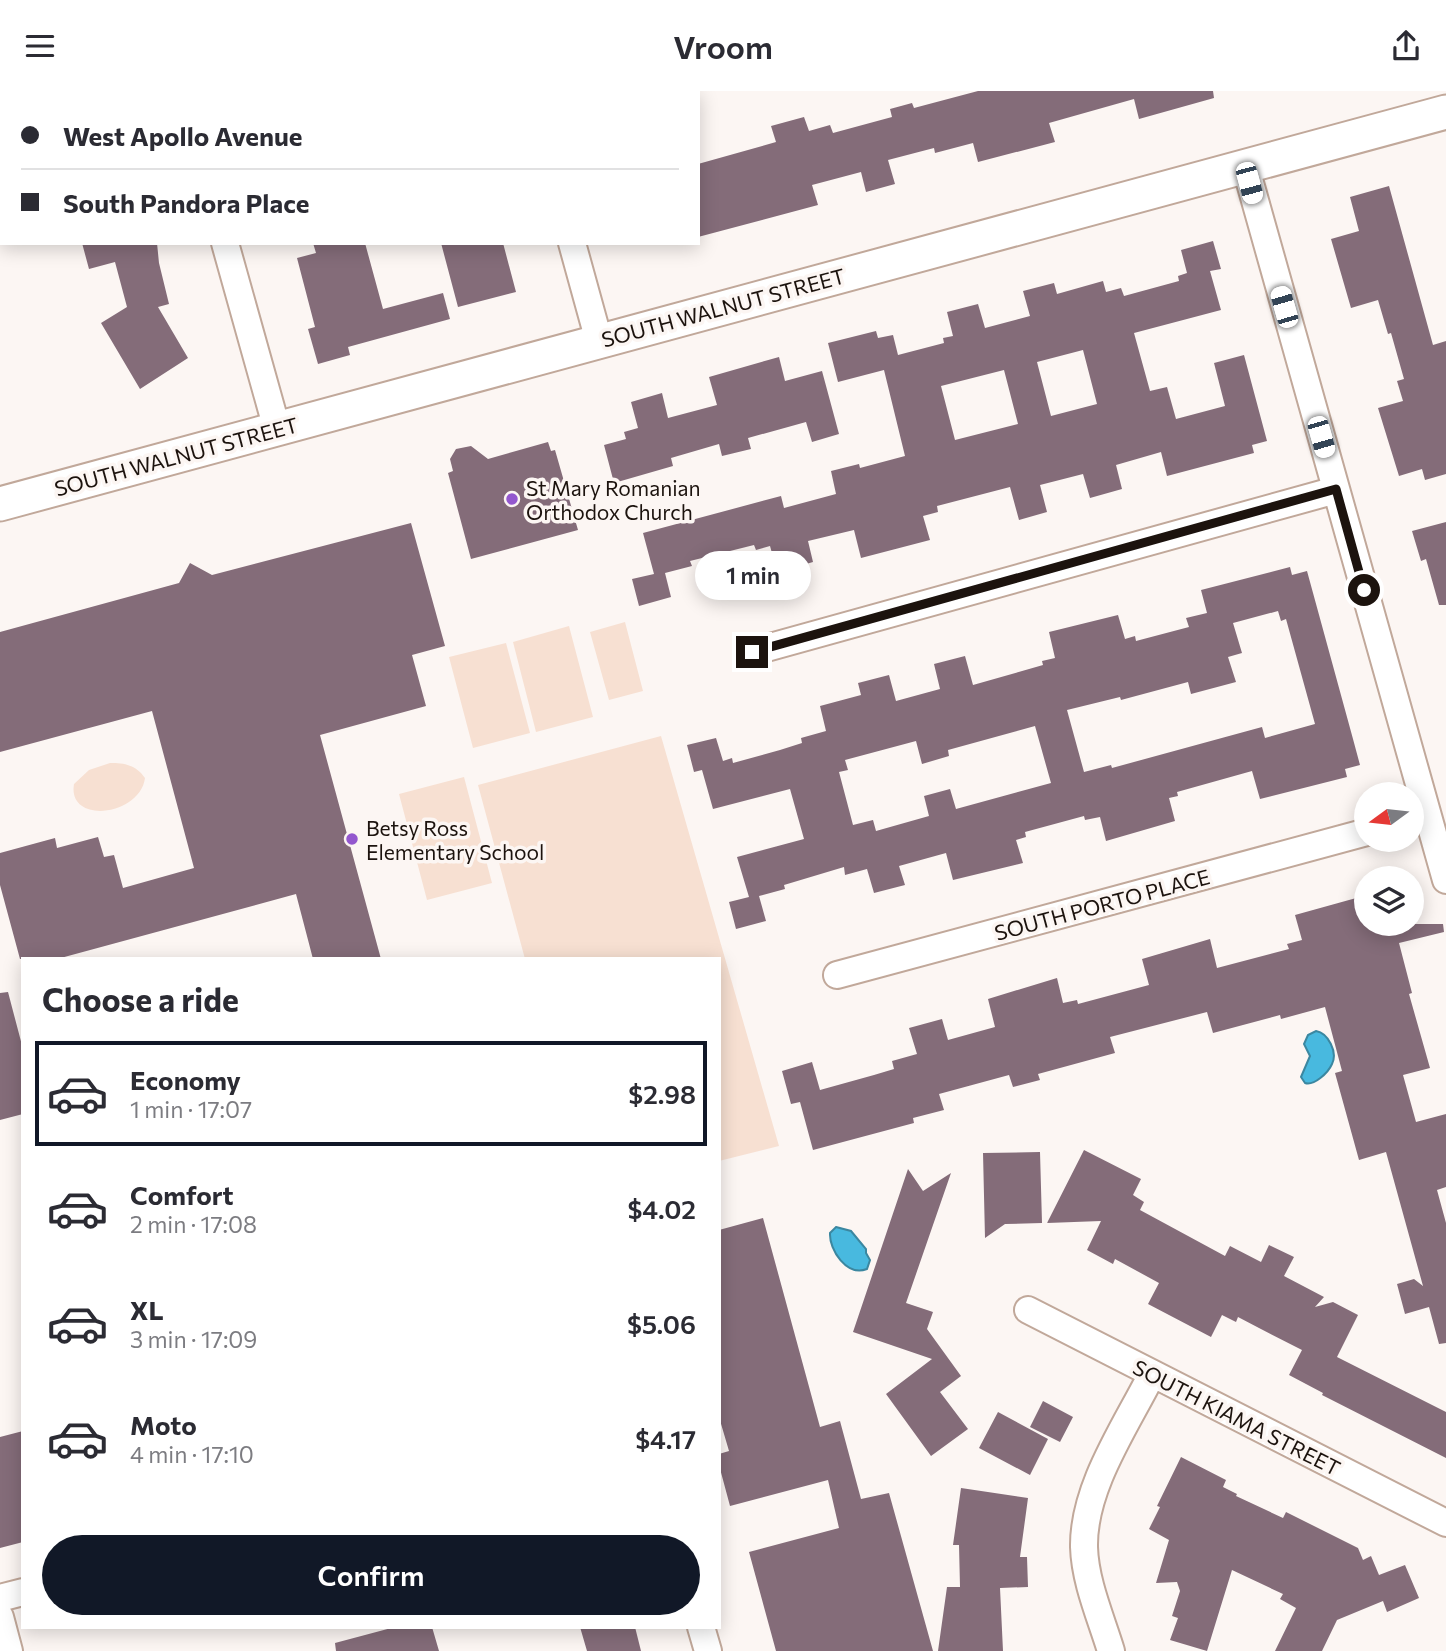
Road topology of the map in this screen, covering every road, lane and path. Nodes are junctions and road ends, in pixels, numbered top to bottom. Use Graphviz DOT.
graph roads {
  1 [pos="1446,112"];
  2 [pos="1245,165"];
  3 [pos="226,245"];
  4 [pos="573,245"];
  5 [pos="598,341"];
  6 [pos="277,429"];
  7 [pos="1336,489"];
  8 [pos="0,504"];
  9 [pos="752,652"];
  10 [pos="1411,782"];
  11 [pos="1424,828"];
  12 [pos="1354,836"];
  13 [pos="1446,880"];
  14 [pos="837,975"];
  15 [pos="1028,1310"];
  16 [pos="1152,1374"];
  17 [pos="1446,1523"];
  18 [pos="21,1593"];
  19 [pos="0,1598"];
  20 [pos="0,1618"];
  21 [pos="702,1629"];
  22 [pos="9,1651"];
  23 [pos="708,1651"];
  24 [pos="1111,1651"];
  1 -- 2 [label="street, SOUTH WALNUT STREET"];
  2 -- 5 [label="street, SOUTH WALNUT STREET"];
  2 -- 7 [label="street"];
  3 -- 6 [label="street"];
  4 -- 5 [label="street"];
  5 -- 6 [label="street, SOUTH WALNUT STREET"];
  6 -- 8 [label="street, SOUTH WALNUT STREET"];
  7 -- 9 [label="street"];
  7 -- 10 [label="street"];
  11 -- 13 [label="street"];
  12 -- 14 [label="street, SOUTH PORTO PLACE"];
  15 -- 16 [label="street, SOUTH KIAMA STREET"];
  16 -- 17 [label="street, SOUTH KIAMA STREET"];
  16 -- 24 [label="street"];
  18 -- 19 [label="street"];
  20 -- 22 [label="street"];
  21 -- 23 [label="street"];
}
